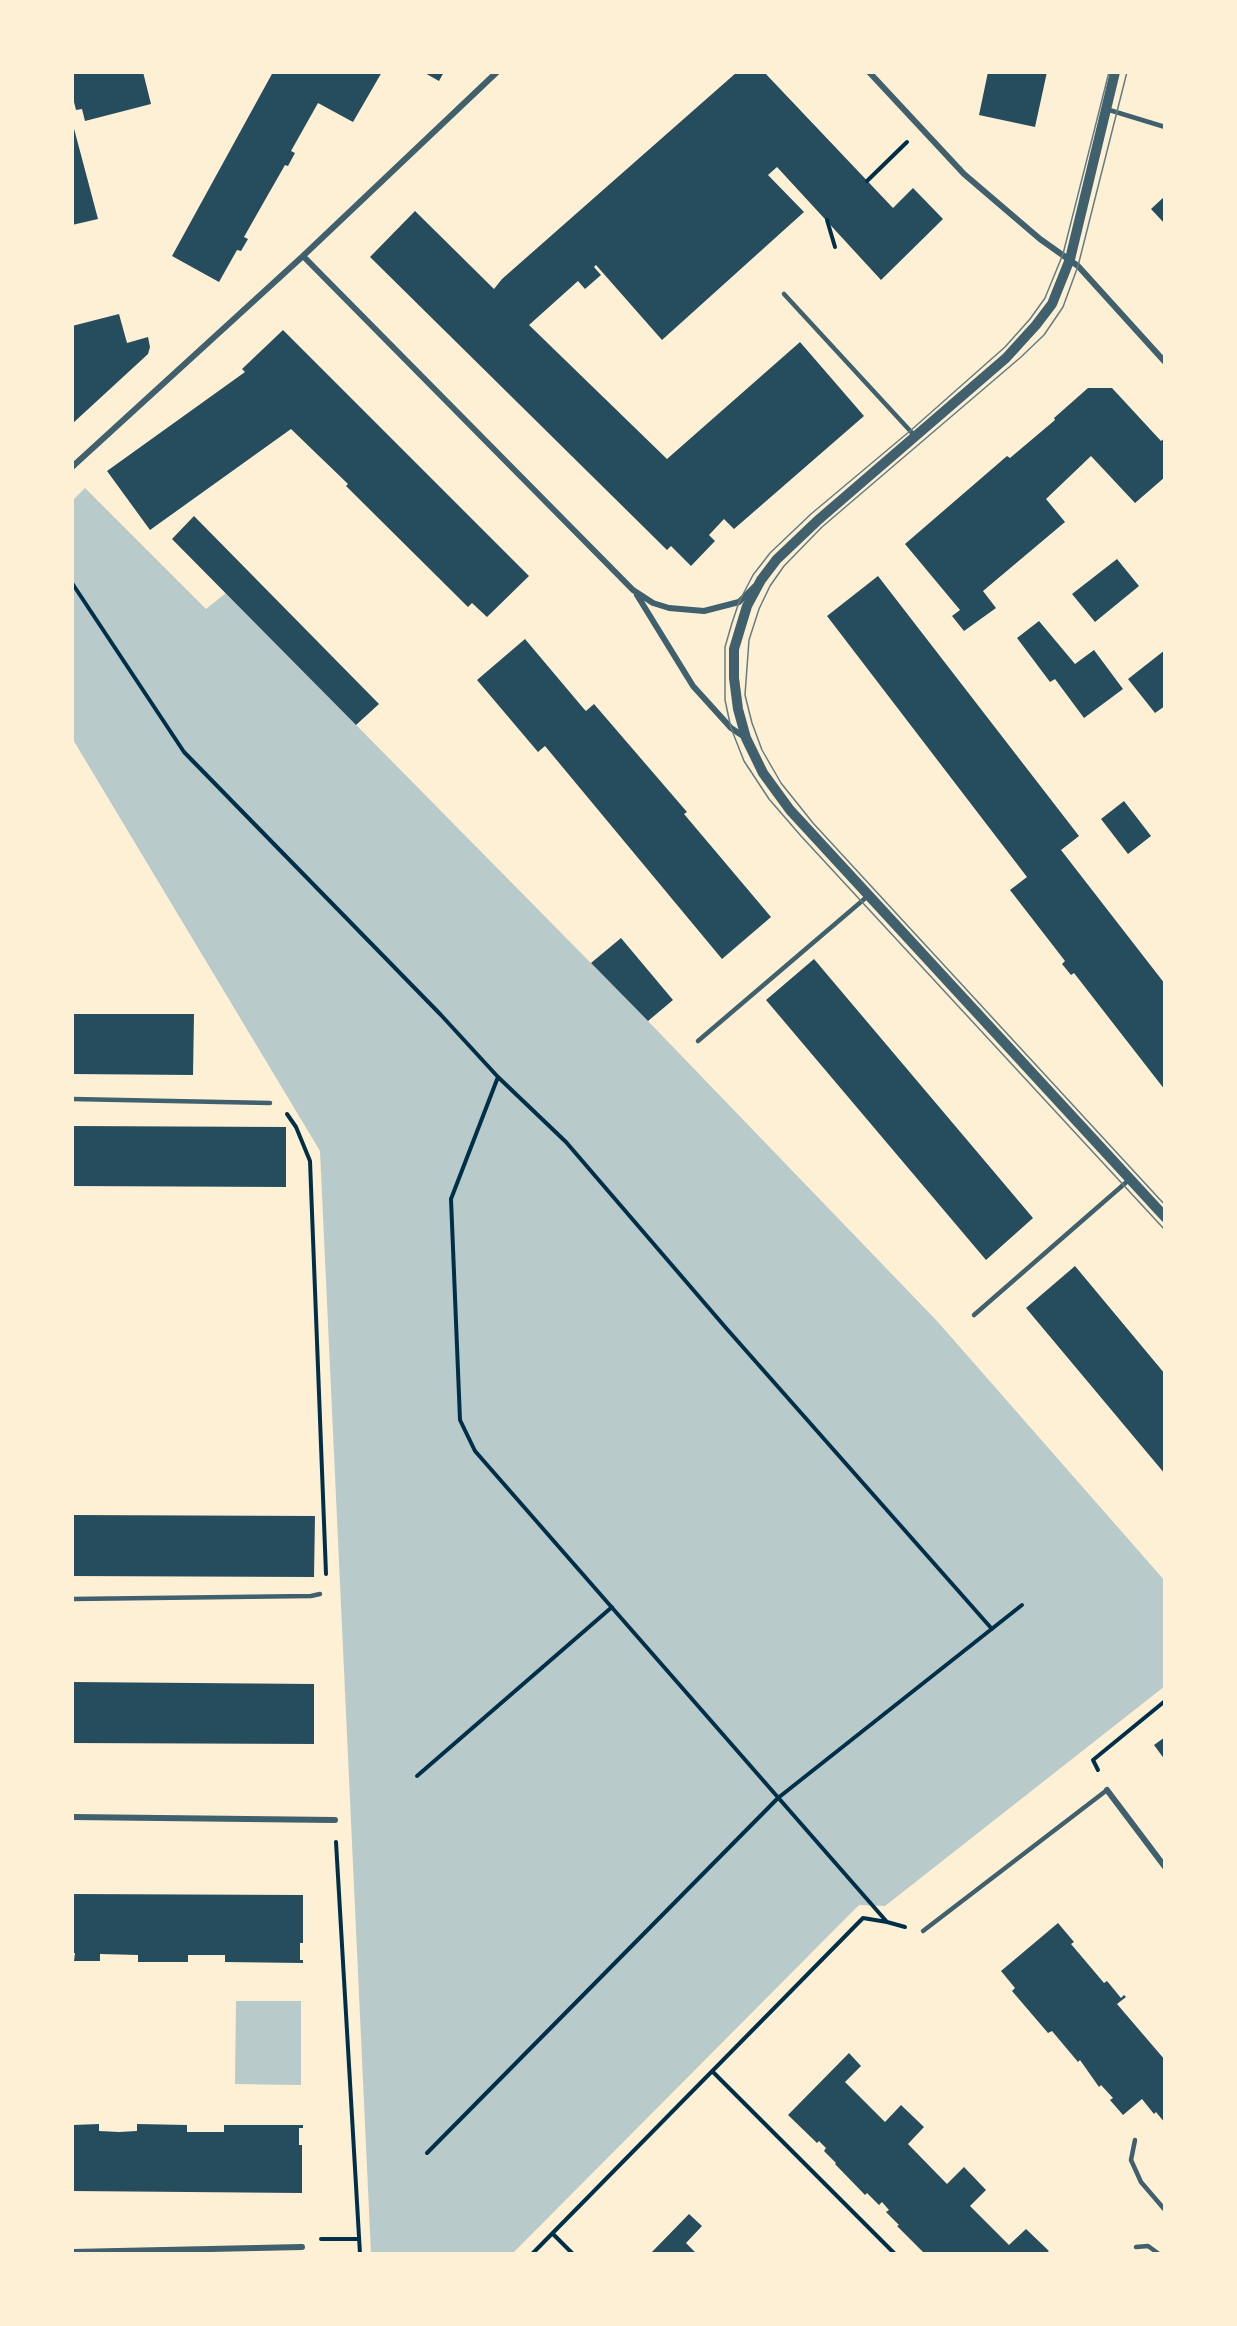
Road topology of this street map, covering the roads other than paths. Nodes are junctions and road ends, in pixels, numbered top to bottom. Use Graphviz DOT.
graph roads {
  1 [pos="497,72"];
  2 [pos="869,72"];
  3 [pos="1115,72"];
  4 [pos="1106,109"];
  5 [pos="1165,127"];
  6 [pos="303,256"];
  7 [pos="1070,260"];
  8 [pos="784,294"];
  9 [pos="1165,362"];
  10 [pos="915,437"];
  11 [pos="72,467"];
  12 [pos="761,580"];
  13 [pos="633,590"];
  14 [pos="746,738"];
  15 [pos="869,895"];
  16 [pos="698,1041"];
  17 [pos="72,1099"];
  18 [pos="270,1103"];
  19 [pos="1130,1179"];
  20 [pos="1165,1217"];
  21 [pos="974,1316"];
  22 [pos="320,1594"];
  23 [pos="72,1599"];
  24 [pos="1107,1790"];
  25 [pos="72,1817"];
  26 [pos="335,1820"];
  27 [pos="1165,1867"];
  28 [pos="923,1931"];
  29 [pos="1135,2140"];
  30 [pos="1165,2210"];
  31 [pos="302,2247"];
  32 [pos="1136,2247"];
  33 [pos="72,2252"];
  34 [pos="1159,2254"];
  1 -- 6 [label="street"];
  2 -- 7 [label="street"];
  3 -- 4 [label="street"];
  4 -- 5 [label="lane"];
  4 -- 7 [label="street"];
  6 -- 11 [label="street"];
  6 -- 13 [label="street"];
  7 -- 9 [label="street"];
  7 -- 10 [label="street"];
  8 -- 10 [label="lane"];
  10 -- 12 [label="street"];
  12 -- 13 [label="street"];
  12 -- 14 [label="street"];
  13 -- 14 [label="street"];
  14 -- 15 [label="street"];
  15 -- 16 [label="lane"];
  15 -- 19 [label="street"];
  17 -- 18 [label="lane"];
  19 -- 20 [label="street"];
  19 -- 21 [label="lane"];
  22 -- 23 [label="lane"];
  24 -- 27 [label="street"];
  24 -- 28 [label="lane"];
  25 -- 26 [label="street"];
  29 -- 30 [label="lane"];
  31 -- 33 [label="street"];
  32 -- 34 [label="lane"];
}
